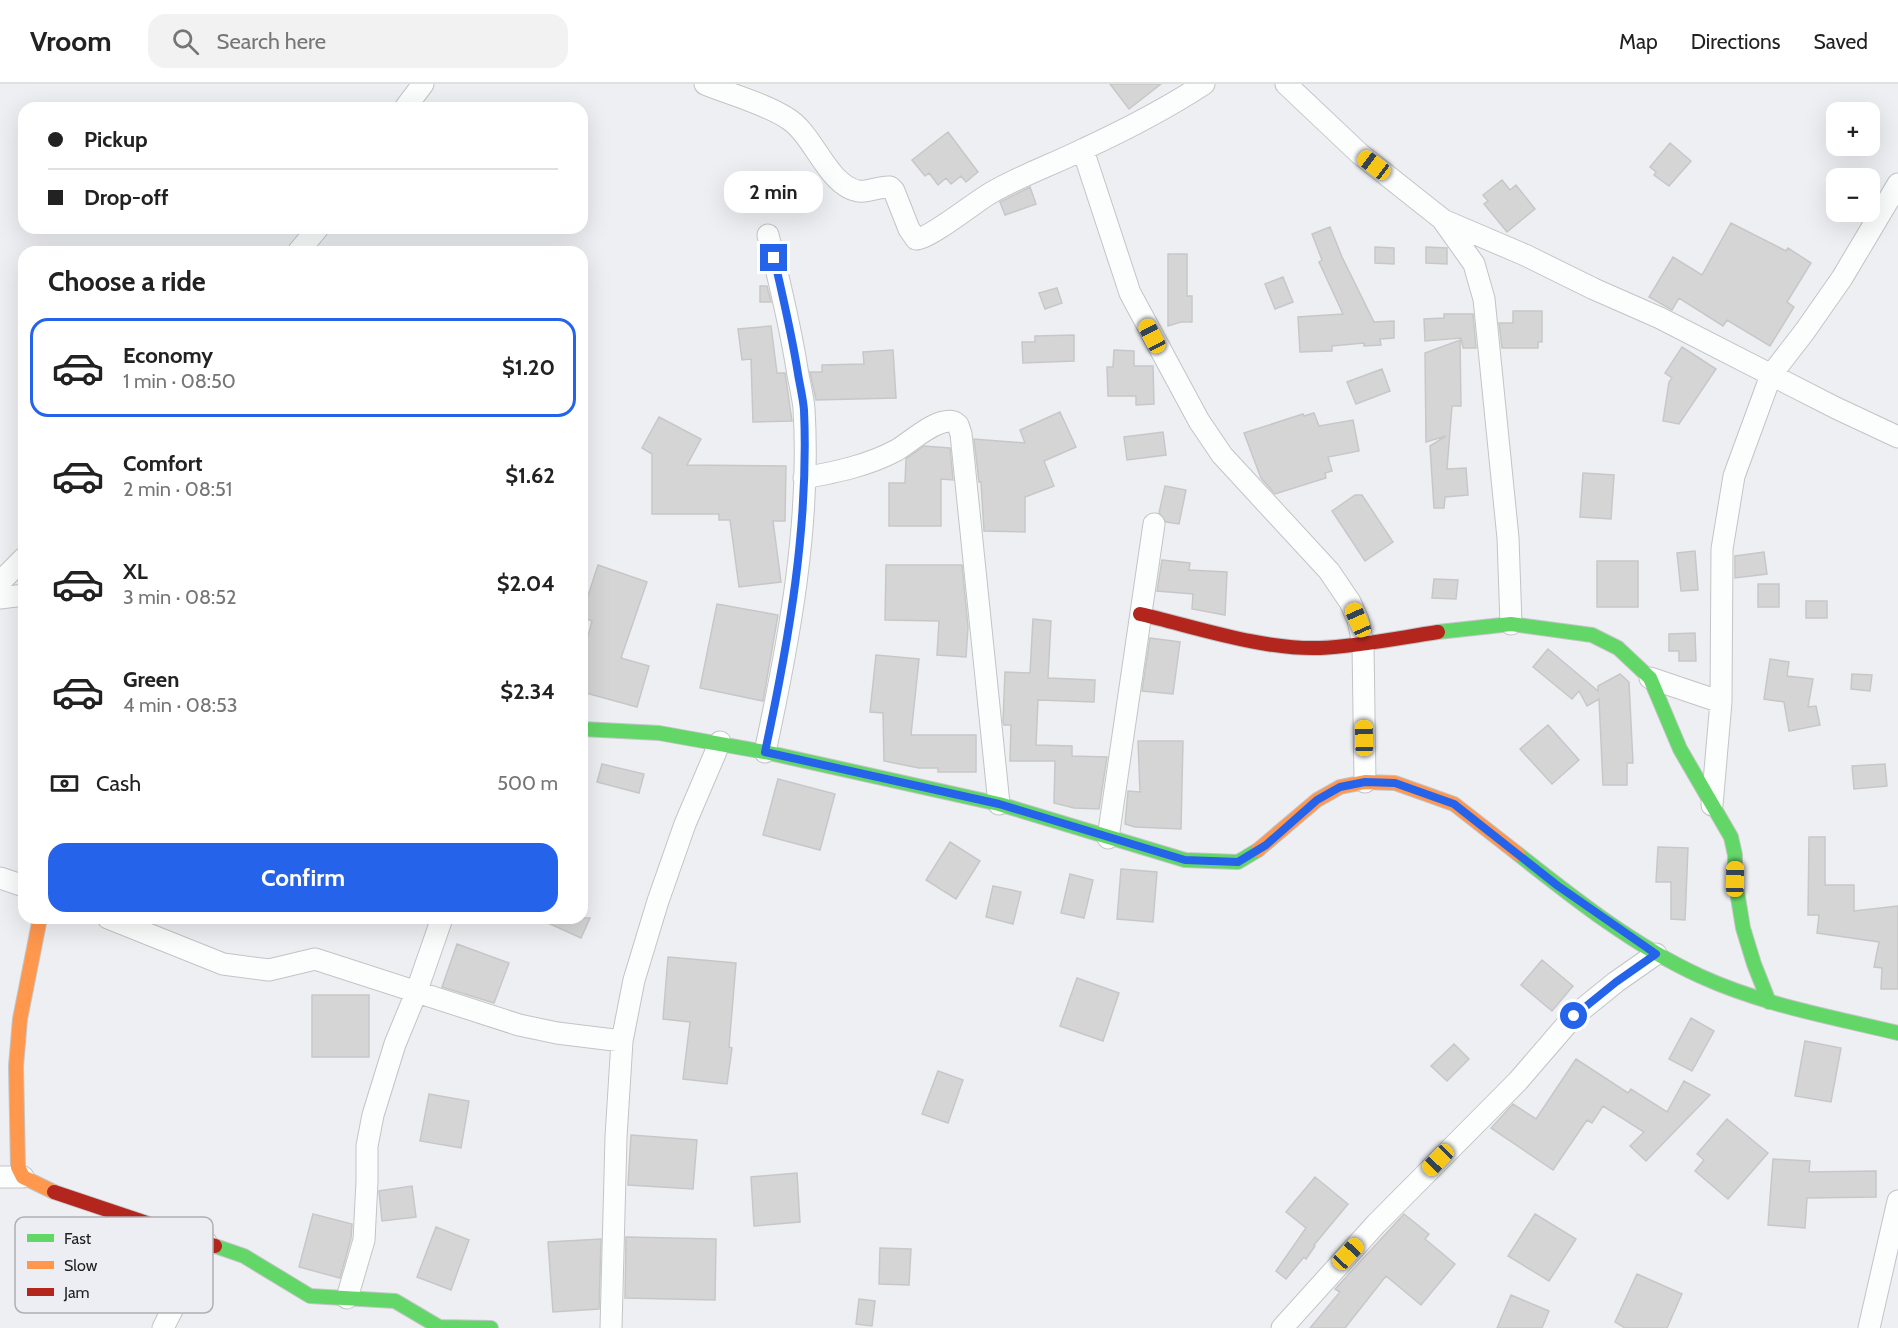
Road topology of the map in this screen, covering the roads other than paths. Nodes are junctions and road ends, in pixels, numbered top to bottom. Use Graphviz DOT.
graph roads {
  1 [pos="423,84"];
  2 [pos="705,84"];
  3 [pos="1204,84"];
  4 [pos="1286,84"];
  5 [pos="410,102"];
  6 [pos="1083,150"];
  7 [pos="1898,184"];
  8 [pos="1442,219"];
  9 [pos="313,234"];
  10 [pos="768,235"];
  11 [pos="303,246"];
  12 [pos="1771,375"];
  13 [pos="1898,437"];
  14 [pos="804,478"];
  15 [pos="1154,524"];
  16 [pos="18,564"];
  17 [pos="0,582"];
  18 [pos="18,596"];
  19 [pos="0,598"];
  20 [pos="1140,614"];
  21 [pos="1511,624"];
  22 [pos="1363,644"];
  23 [pos="1650,678"];
  24 [pos="1721,702"];
  25 [pos="588,729"];
  26 [pos="720,742"];
  27 [pos="765,752"];
  28 [pos="1365,782"];
  29 [pos="999,804"];
  30 [pos="1712,805"];
  31 [pos="1108,838"];
  32 [pos="0,878"];
  33 [pos="18,884"];
  34 [pos="39,924"];
  35 [pos="123,924"];
  36 [pos="440,924"];
  37 [pos="1656,954"];
  38 [pos="416,993"];
  39 [pos="1769,1002"];
  40 [pos="1898,1033"];
  41 [pos="622,1041"];
  42 [pos="0,1177"];
  43 [pos="23,1177"];
  44 [pos="1898,1201"];
  45 [pos="130,1217"];
  46 [pos="213,1245"];
  47 [pos="346,1298"];
  48 [pos="170,1313"];
  49 [pos="163,1328"];
  50 [pos="491,1328"];
  51 [pos="611,1328"];
  52 [pos="1282,1328"];
  53 [pos="1869,1328"];
  1 -- 5 [label="street"];
  2 -- 6 [label="street"];
  3 -- 6 [label="street"];
  4 -- 8 [label="street"];
  6 -- 22 [label="street"];
  7 -- 12 [label="street"];
  8 -- 12 [label="street"];
  8 -- 21 [label="street"];
  9 -- 11 [label="street"];
  10 -- 14 [label="street"];
  12 -- 13 [label="street"];
  12 -- 24 [label="street"];
  14 -- 27 [label="street"];
  14 -- 29 [label="street"];
  15 -- 20 [label="street"];
  16 -- 17 [label="street"];
  18 -- 19 [label="street"];
  20 -- 22 [label="street"];
  20 -- 31 [label="street"];
  21 -- 22 [label="street"];
  21 -- 23 [label="street"];
  22 -- 28 [label="street"];
  23 -- 24 [label="street"];
  23 -- 30 [label="street"];
  24 -- 30 [label="street"];
  25 -- 26 [label="street"];
  26 -- 27 [label="street"];
  26 -- 41 [label="street"];
  27 -- 29 [label="street"];
  28 -- 31 [label="street"];
  28 -- 37 [label="street"];
  29 -- 31 [label="street"];
  30 -- 39 [label="street"];
  32 -- 33 [label="street"];
  34 -- 43 [label="street"];
  35 -- 38 [label="street"];
  36 -- 38 [label="street"];
  37 -- 39 [label="street"];
  37 -- 52 [label="street"];
  38 -- 41 [label="street"];
  38 -- 47 [label="street"];
  39 -- 40 [label="street"];
  41 -- 51 [label="street"];
  42 -- 43 [label="street"];
  43 -- 45 [label="street"];
  44 -- 53 [label="street"];
  46 -- 47 [label="street"];
  47 -- 50 [label="street"];
  48 -- 49 [label="street"];
}
